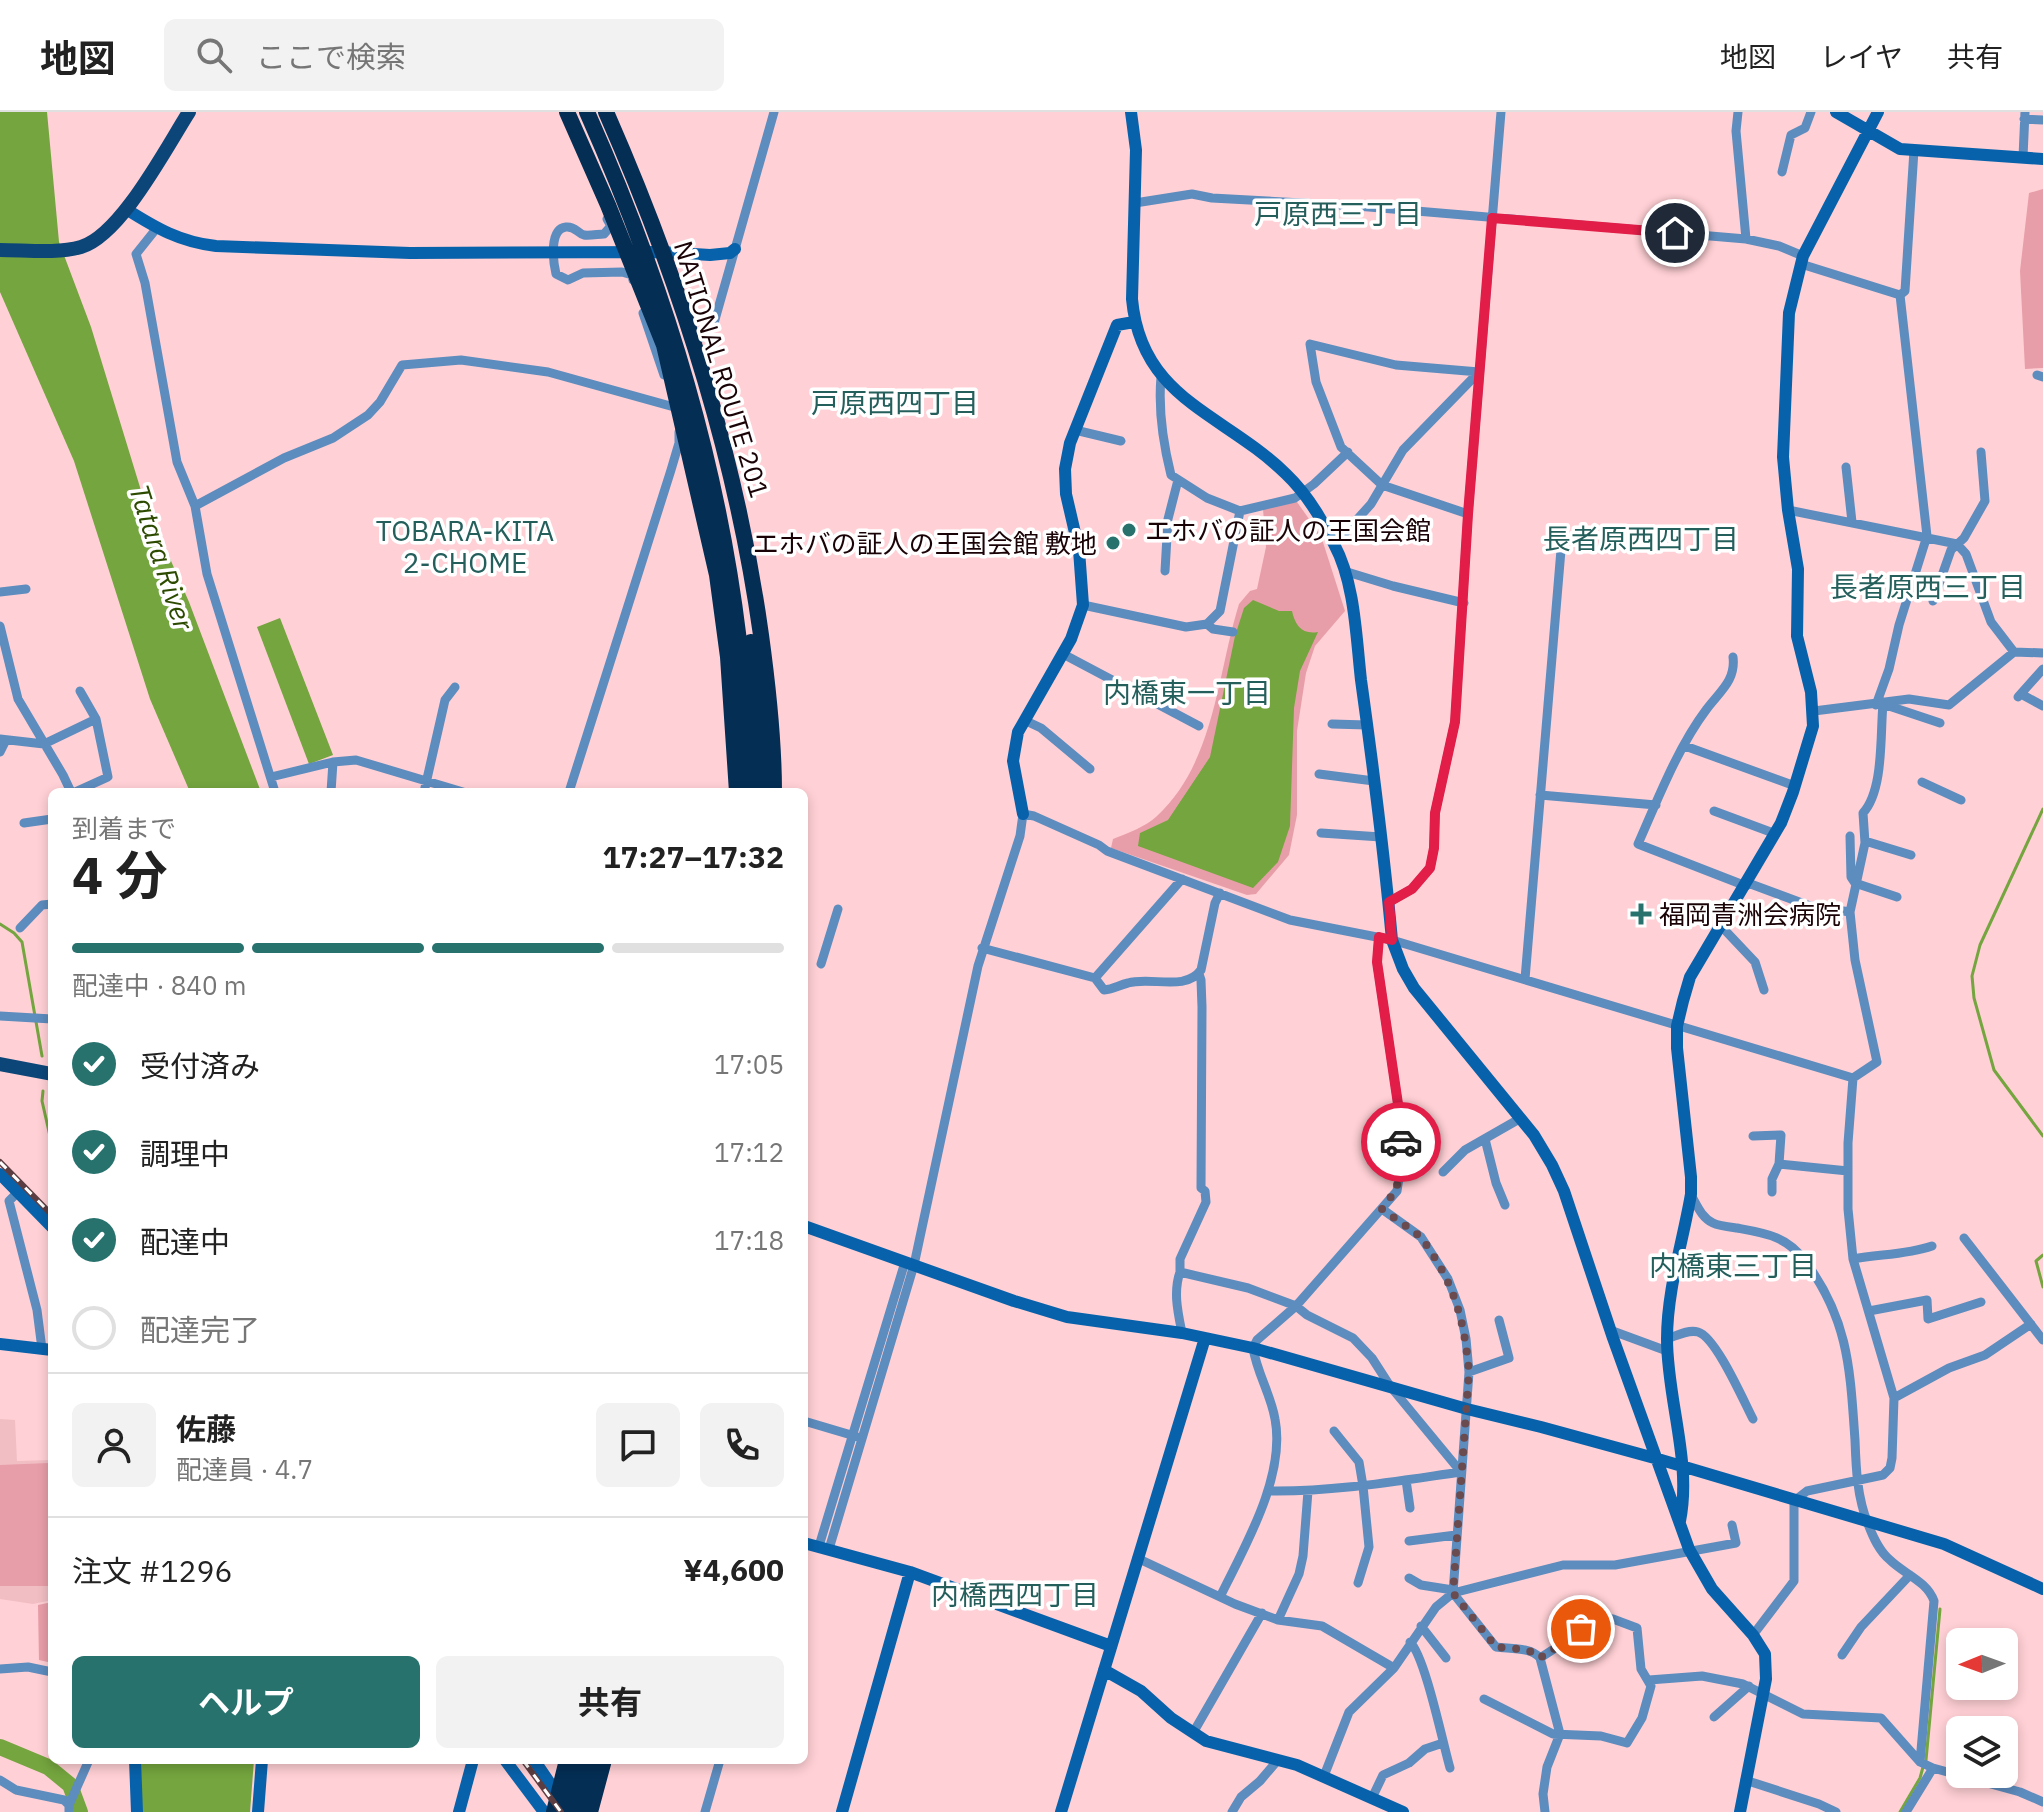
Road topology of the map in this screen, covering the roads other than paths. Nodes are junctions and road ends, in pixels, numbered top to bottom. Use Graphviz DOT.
graph roads {
  1 [pos="189,112"];
  2 [pos="566,112"];
  3 [pos="574,112"];
  4 [pos="587,112"];
  5 [pos="599,112"];
  6 [pos="606,112"];
  7 [pos="614,112"];
  8 [pos="774,112"];
  9 [pos="1131,112"];
  10 [pos="1501,112"];
  11 [pos="1738,112"];
  12 [pos="1811,112"];
  13 [pos="1836,112"];
  14 [pos="1878,112"];
  15 [pos="2025,116"];
  16 [pos="2043,120"];
  17 [pos="1867,131"];
  18 [pos="1914,150"];
  19 [pos="2023,157"];
  20 [pos="2043,159"];
  21 [pos="1782,172"];
  22 [pos="1135,203"];
  23 [pos="126,209"];
  24 [pos="1492,218"];
  25 [pos="156,229"];
  26 [pos="1746,239"];
  27 [pos="735,249"];
  28 [pos="0,250"];
  29 [pos="554,252"];
  30 [pos="627,252"];
  31 [pos="662,252"];
  32 [pos="1802,260"];
  33 [pos="1900,295"];
  34 [pos="1134,322"];
  35 [pos="701,338"];
  36 [pos="682,367"];
  37 [pos="1479,372"];
  38 [pos="1161,377"];
  39 [pos="674,407"];
  40 [pos="707,410"];
  41 [pos="1075,430"];
  42 [pos="1121,441"];
  43 [pos="1348,452"];
  44 [pos="1981,452"];
  45 [pos="1846,467"];
  46 [pos="1178,480"];
  47 [pos="1382,485"];
  48 [pos="1303,493"];
  49 [pos="195,506"];
  50 [pos="1788,510"];
  51 [pos="1240,511"];
  52 [pos="1468,514"];
  53 [pos="1852,522"];
  54 [pos="1927,536"];
  55 [pos="1335,544"];
  56 [pos="1957,544"];
  57 [pos="1561,550"];
  58 [pos="1165,571"];
  59 [pos="1344,571"];
  60 [pos="26,589"];
  61 [pos="0,592"];
  62 [pos="1933,601"];
  63 [pos="1464,603"];
  64 [pos="1083,605"];
  65 [pos="1207,624"];
  66 [pos="0,626"];
  67 [pos="1233,632"];
  68 [pos="2014,652"];
  69 [pos="2043,653"];
  70 [pos="1063,654"];
  71 [pos="1733,657"];
  72 [pos="2043,669"];
  73 [pos="455,687"];
  74 [pos="80,691"];
  75 [pos="1879,704"];
  76 [pos="2043,706"];
  77 [pos="1814,711"];
  78 [pos="96,719"];
  79 [pos="1024,720"];
  80 [pos="1940,723"];
  81 [pos="1332,724"];
  82 [pos="1367,725"];
  83 [pos="1199,726"];
  84 [pos="3,740"];
  85 [pos="44,744"];
  86 [pos="1685,746"];
  87 [pos="0,752"];
  88 [pos="333,762"];
  89 [pos="1090,769"];
  90 [pos="1319,774"];
  91 [pos="271,777"];
  92 [pos="1374,781"];
  93 [pos="1922,782"];
  94 [pos="1795,786"];
  95 [pos="426,787"];
  96 [pos="71,788"];
  97 [pos="82,788"];
  98 [pos="274,788"];
  99 [pos="331,788"];
  100 [pos="570,788"];
  101 [pos="737,788"];
  102 [pos="749,788"];
  103 [pos="761,788"];
  104 [pos="774,788"];
  105 [pos="1540,795"];
  106 [pos="1961,800"];
  107 [pos="1656,805"];
  108 [pos="1714,811"];
  109 [pos="1023,814"];
  110 [pos="48,820"];
  111 [pos="24,823"];
  112 [pos="1321,833"];
  113 [pos="1776,834"];
  114 [pos="1850,836"];
  115 [pos="1381,837"];
  116 [pos="1865,841"];
  117 [pos="1911,855"];
  118 [pos="1182,879"];
  119 [pos="1855,883"];
  120 [pos="1747,884"];
  121 [pos="1220,893"];
  122 [pos="1897,897"];
  123 [pos="1389,902"];
  124 [pos="48,904"];
  125 [pos="838,909"];
  126 [pos="1850,912"];
  127 [pos="1721,926"];
  128 [pos="20,928"];
  129 [pos="1385,938"];
  130 [pos="982,948"];
  131 [pos="821,964"];
  132 [pos="1199,974"];
  133 [pos="1095,978"];
  134 [pos="1525,979"];
  135 [pos="1764,990"];
  136 [pos="0,1016"];
  137 [pos="48,1019"];
  138 [pos="1677,1026"];
  139 [pos="0,1064"];
  140 [pos="48,1073"];
  141 [pos="1853,1078"];
  142 [pos="1521,1118"];
  143 [pos="1753,1136"];
  144 [pos="1485,1139"];
  145 [pos="1779,1164"];
  146 [pos="1848,1171"];
  147 [pos="1443,1172"];
  148 [pos="0,1174"];
  149 [pos="1772,1192"];
  150 [pos="1691,1194"];
  151 [pos="9,1198"];
  152 [pos="1505,1205"];
  153 [pos="1382,1209"];
  154 [pos="48,1224"];
  155 [pos="808,1227"];
  156 [pos="1964,1238"];
  157 [pos="1932,1246"];
  158 [pos="1853,1259"];
  159 [pos="910,1264"];
  160 [pos="1180,1272"];
  161 [pos="1981,1302"];
  162 [pos="1296,1306"];
  163 [pos="1869,1311"];
  164 [pos="1499,1320"];
  165 [pos="2031,1324"];
  166 [pos="1610,1330"];
  167 [pos="1182,1333"];
  168 [pos="1205,1338"];
  169 [pos="2043,1340"];
  170 [pos="0,1344"];
  171 [pos="1667,1345"];
  172 [pos="1253,1348"];
  173 [pos="47,1350"];
  174 [pos="1469,1372"];
  175 [pos="1390,1386"];
  176 [pos="1894,1398"];
  177 [pos="1467,1409"];
  178 [pos="1753,1419"];
  179 [pos="808,1422"];
  180 [pos="1334,1431"];
  181 [pos="858,1437"];
  182 [pos="1658,1459"];
  183 [pos="1681,1466"];
  184 [pos="1461,1472"];
  185 [pos="1406,1480"];
  186 [pos="1857,1482"];
  187 [pos="1363,1486"];
  188 [pos="1269,1491"];
  189 [pos="1308,1491"];
  190 [pos="1794,1501"];
  191 [pos="1410,1508"];
  192 [pos="1867,1521"];
  193 [pos="1679,1522"];
  194 [pos="1732,1525"];
  195 [pos="1456,1535"];
  196 [pos="1409,1541"];
  197 [pos="808,1544"];
  198 [pos="824,1548"];
  199 [pos="1689,1549"];
  200 [pos="1137,1558"];
  201 [pos="910,1572"];
  202 [pos="1910,1575"];
  203 [pos="1409,1578"];
  204 [pos="1358,1583"];
  205 [pos="2043,1589"];
  206 [pos="1453,1592"];
  207 [pos="1221,1595"];
  208 [pos="1262,1613"];
  209 [pos="1278,1620"];
  210 [pos="1421,1626"];
  211 [pos="1753,1635"];
  212 [pos="1410,1642"];
  213 [pos="1111,1646"];
  214 [pos="1842,1655"];
  215 [pos="1446,1658"];
  216 [pos="1540,1658"];
  217 [pos="1394,1668"];
  218 [pos="0,1669"];
  219 [pos="1104,1670"];
  220 [pos="48,1671"];
  221 [pos="1649,1680"];
  222 [pos="1749,1686"];
  223 [pos="1762,1692"];
  224 [pos="1484,1699"];
  225 [pos="1714,1717"];
  226 [pos="1193,1733"];
  227 [pos="1560,1734"];
  228 [pos="1443,1743"];
  229 [pos="1277,1761"];
  230 [pos="1920,1762"];
  231 [pos="87,1764"];
  232 [pos="135,1764"];
  233 [pos="262,1764"];
  234 [pos="472,1764"];
  235 [pos="508,1764"];
  236 [pos="537,1764"];
  237 [pos="566,1764"];
  238 [pos="578,1764"];
  239 [pos="590,1764"];
  240 [pos="603,1764"];
  241 [pos="719,1764"];
  242 [pos="1450,1768"];
  243 [pos="1933,1768"];
  244 [pos="1324,1776"];
  245 [pos="0,1780"];
  246 [pos="1745,1780"];
  247 [pos="558,1795"];
  248 [pos="1372,1798"];
  249 [pos="2043,1802"];
  250 [pos="69,1809"];
  251 [pos="137,1812"];
  252 [pos="258,1812"];
  253 [pos="459,1812"];
  254 [pos="544,1812"];
  255 [pos="554,1812"];
  256 [pos="566,1812"];
  257 [pos="578,1812"];
  258 [pos="590,1812"];
  259 [pos="705,1812"];
  260 [pos="842,1812"];
  261 [pos="1061,1812"];
  262 [pos="1232,1812"];
  263 [pos="1403,1812"];
  264 [pos="1545,1812"];
  265 [pos="1740,1812"];
  266 [pos="1836,1812"];
  267 [pos="1906,1812"];
  1 -- 23 [label="main road"];
  2 -- 29 [label="street"];
  2 -- 30 [label="highway, NATIONAL ROUTE 201"];
  3 -- 36 [label="highway"];
  4 -- 36 [label="highway"];
  5 -- 40 [label="highway"];
  6 -- 31 [label="highway, NATIONAL ROUTE 201"];
  7 -- 40 [label="highway"];
  8 -- 27 [label="street"];
  9 -- 22 [label="street"];
  10 -- 24 [label="street"];
  11 -- 26 [label="street"];
  12 -- 21 [label="street"];
  13 -- 17 [label="street"];
  14 -- 17 [label="street"];
  15 -- 16 [label="street"];
  15 -- 19 [label="street"];
  17 -- 18 [label="street"];
  17 -- 32 [label="street"];
  18 -- 19 [label="street"];
  18 -- 33 [label="street"];
  19 -- 20 [label="street"];
  22 -- 24 [label="street"];
  22 -- 34 [label="street"];
  23 -- 25 [label="street"];
  23 -- 28 [label="main road"];
  24 -- 26 [label="street"];
  24 -- 37 [label="street"];
  25 -- 29 [label="street"];
  25 -- 49 [label="street"];
  26 -- 32 [label="street"];
  27 -- 31 [label="street"];
  27 -- 35 [label="street"];
  29 -- 30 [label="street"];
  29 -- 39 [label="street"];
  30 -- 31 [label="street"];
  30 -- 101 [label="highway, NATIONAL ROUTE 201"];
  31 -- 104 [label="highway, NATIONAL ROUTE 201"];
  32 -- 33 [label="street"];
  32 -- 50 [label="street"];
  33 -- 54 [label="street"];
  34 -- 38 [label="street"];
  34 -- 41 [label="street"];
  36 -- 102 [label="highway"];
  37 -- 43 [label="street"];
  37 -- 47 [label="street"];
  37 -- 52 [label="street"];
  38 -- 46 [label="street"];
  38 -- 48 [label="street"];
  39 -- 49 [label="street"];
  39 -- 100 [label="street"];
  40 -- 103 [label="highway"];
  41 -- 42 [label="street"];
  41 -- 64 [label="street"];
  43 -- 47 [label="street"];
  43 -- 48 [label="street"];
  44 -- 56 [label="street"];
  45 -- 53 [label="street"];
  46 -- 51 [label="street"];
  46 -- 58 [label="street"];
  47 -- 52 [label="street"];
  47 -- 55 [label="street"];
  48 -- 51 [label="street"];
  48 -- 55 [label="street"];
  49 -- 91 [label="street"];
  50 -- 53 [label="street"];
  50 -- 77 [label="street"];
  51 -- 65 [label="street"];
  52 -- 63 [label="street"];
  53 -- 54 [label="street"];
  54 -- 56 [label="street"];
  54 -- 75 [label="street"];
  55 -- 59 [label="street"];
  56 -- 62 [label="street"];
  56 -- 68 [label="street"];
  57 -- 105 [label="street"];
  59 -- 63 [label="street"];
  59 -- 82 [label="street"];
  60 -- 61 [label="street"];
  63 -- 123 [label="street"];
  64 -- 65 [label="street"];
  64 -- 70 [label="street"];
  65 -- 67 [label="street"];
  66 -- 85 [label="street"];
  68 -- 69 [label="street"];
  68 -- 75 [label="street"];
  70 -- 79 [label="street"];
  70 -- 83 [label="street"];
  71 -- 86 [label="street"];
  72 -- 76 [label="street"];
  73 -- 95 [label="street"];
  74 -- 78 [label="street"];
  75 -- 77 [label="street"];
  75 -- 80 [label="street"];
  75 -- 116 [label="street"];
  77 -- 94 [label="street"];
  78 -- 85 [label="street"];
  78 -- 97 [label="street"];
  79 -- 89 [label="street"];
  79 -- 109 [label="street"];
  81 -- 82 [label="street"];
  82 -- 92 [label="street"];
  84 -- 85 [label="street"];
  84 -- 87 [label="street"];
  85 -- 96 [label="street"];
  86 -- 94 [label="street"];
  86 -- 107 [label="street"];
  88 -- 91 [label="street"];
  88 -- 95 [label="street"];
  88 -- 99 [label="street"];
  90 -- 92 [label="street"];
  91 -- 98 [label="street"];
  92 -- 115 [label="street"];
  93 -- 106 [label="street"];
  94 -- 113 [label="street"];
  105 -- 107 [label="street"];
  105 -- 134 [label="street"];
  107 -- 120 [label="street"];
  108 -- 113 [label="street"];
  109 -- 118 [label="street"];
  109 -- 130 [label="street"];
  110 -- 111 [label="street"];
  112 -- 115 [label="street"];
  113 -- 120 [label="street"];
  114 -- 119 [label="street"];
  115 -- 123 [label="street"];
  116 -- 117 [label="street"];
  116 -- 119 [label="street"];
  118 -- 121 [label="street"];
  118 -- 133 [label="street"];
  119 -- 122 [label="street"];
  119 -- 126 [label="street"];
  120 -- 126 [label="street"];
  120 -- 127 [label="street"];
  121 -- 129 [label="street"];
  121 -- 132 [label="street"];
  123 -- 129 [label="street"];
  124 -- 128 [label="street"];
  125 -- 131 [label="street"];
  126 -- 141 [label="street"];
  127 -- 135 [label="street"];
  127 -- 138 [label="street"];
  129 -- 134 [label="street"];
  129 -- 142 [label="street"];
  129 -- 153 [label="street"];
  130 -- 133 [label="street"];
  130 -- 159 [label="street"];
  132 -- 133 [label="street"];
  132 -- 160 [label="street"];
  134 -- 138 [label="street"];
  136 -- 137 [label="street"];
  138 -- 141 [label="street"];
  138 -- 150 [label="street"];
  139 -- 140 [label="main road"];
  141 -- 146 [label="street"];
  142 -- 144 [label="street"];
  142 -- 166 [label="street"];
  143 -- 145 [label="street"];
  144 -- 147 [label="street"];
  144 -- 152 [label="street"];
  145 -- 146 [label="street"];
  145 -- 149 [label="street"];
  146 -- 158 [label="street"];
  148 -- 151 [label="street"];
  150 -- 171 [label="street"];
  150 -- 186 [label="street"];
  151 -- 154 [label="street"];
  151 -- 173 [label="street"];
  153 -- 162 [label="street"];
  153 -- 174 [label="street"];
  155 -- 159 [label="street"];
  156 -- 165 [label="street"];
  157 -- 158 [label="street"];
  158 -- 163 [label="street"];
  159 -- 167 [label="street"];
  159 -- 181 [label="street"];
  160 -- 162 [label="street"];
  160 -- 167 [label="street"];
  161 -- 163 [label="street"];
  162 -- 172 [label="street"];
  162 -- 175 [label="street"];
  163 -- 176 [label="street"];
  164 -- 174 [label="street"];
  165 -- 169 [label="street"];
  165 -- 176 [label="street"];
  166 -- 171 [label="street"];
  166 -- 182 [label="street"];
  167 -- 168 [label="street"];
  168 -- 172 [label="street"];
  168 -- 200 [label="street"];
  170 -- 173 [label="street"];
  171 -- 178 [label="street"];
  171 -- 183 [label="street"];
  172 -- 175 [label="street"];
  172 -- 188 [label="street"];
  174 -- 177 [label="street"];
  175 -- 177 [label="street"];
  175 -- 184 [label="street"];
  176 -- 186 [label="street"];
  177 -- 182 [label="street"];
  177 -- 184 [label="street"];
  179 -- 181 [label="street"];
  180 -- 187 [label="street"];
  181 -- 198 [label="street"];
  182 -- 183 [label="street"];
  182 -- 193 [label="street"];
  183 -- 190 [label="street"];
  183 -- 193 [label="street"];
  184 -- 185 [label="street"];
  184 -- 195 [label="street"];
  185 -- 187 [label="street"];
  185 -- 191 [label="street"];
  186 -- 190 [label="street"];
  186 -- 192 [label="street"];
  187 -- 189 [label="street"];
  187 -- 204 [label="street"];
  188 -- 189 [label="street"];
  188 -- 207 [label="street"];
  189 -- 209 [label="street"];
  190 -- 192 [label="street"];
  190 -- 211 [label="street"];
  192 -- 202 [label="street"];
  192 -- 205 [label="street"];
  193 -- 199 [label="street"];
  194 -- 199 [label="street"];
  195 -- 196 [label="street"];
  195 -- 206 [label="street"];
  197 -- 198 [label="street"];
  198 -- 201 [label="street"];
  199 -- 206 [label="street"];
  199 -- 211 [label="street"];
  200 -- 207 [label="street"];
  200 -- 213 [label="street"];
  201 -- 213 [label="street"];
  201 -- 260 [label="street"];
  202 -- 214 [label="street"];
  202 -- 230 [label="street"];
  203 -- 206 [label="street"];
  206 -- 210 [label="street"];
  206 -- 216 [label="street"];
  207 -- 208 [label="street"];
  208 -- 209 [label="street"];
  208 -- 226 [label="street"];
  209 -- 217 [label="street"];
  210 -- 212 [label="street"];
  210 -- 215 [label="street"];
  211 -- 223 [label="street"];
  212 -- 217 [label="street"];
  212 -- 228 [label="street"];
  213 -- 219 [label="street"];
  216 -- 221 [label="street"];
  216 -- 227 [label="street"];
  217 -- 244 [label="street"];
  218 -- 220 [label="street"];
  219 -- 226 [label="street"];
  219 -- 261 [label="street"];
  221 -- 222 [label="street"];
  221 -- 227 [label="street"];
  222 -- 223 [label="street"];
  222 -- 225 [label="street"];
  223 -- 230 [label="street"];
  223 -- 246 [label="street"];
  224 -- 227 [label="street"];
  226 -- 229 [label="street"];
  227 -- 264 [label="street"];
  228 -- 242 [label="street"];
  228 -- 248 [label="street"];
  229 -- 244 [label="street"];
  229 -- 262 [label="street"];
  230 -- 243 [label="street"];
  231 -- 250 [label="street"];
  232 -- 251 [label="street"];
  233 -- 252 [label="street"];
  234 -- 253 [label="street"];
  235 -- 254 [label="street"];
  236 -- 247 [label="street"];
  237 -- 247 [label="highway"];
  238 -- 256 [label="highway"];
  239 -- 257 [label="highway"];
  240 -- 258 [label="highway"];
  241 -- 259 [label="street"];
  243 -- 249 [label="street"];
  243 -- 267 [label="street"];
  244 -- 248 [label="street"];
  245 -- 250 [label="street"];
  246 -- 265 [label="street"];
  246 -- 266 [label="street"];
  247 -- 255 [label="highway"];
  248 -- 263 [label="street"];
}
